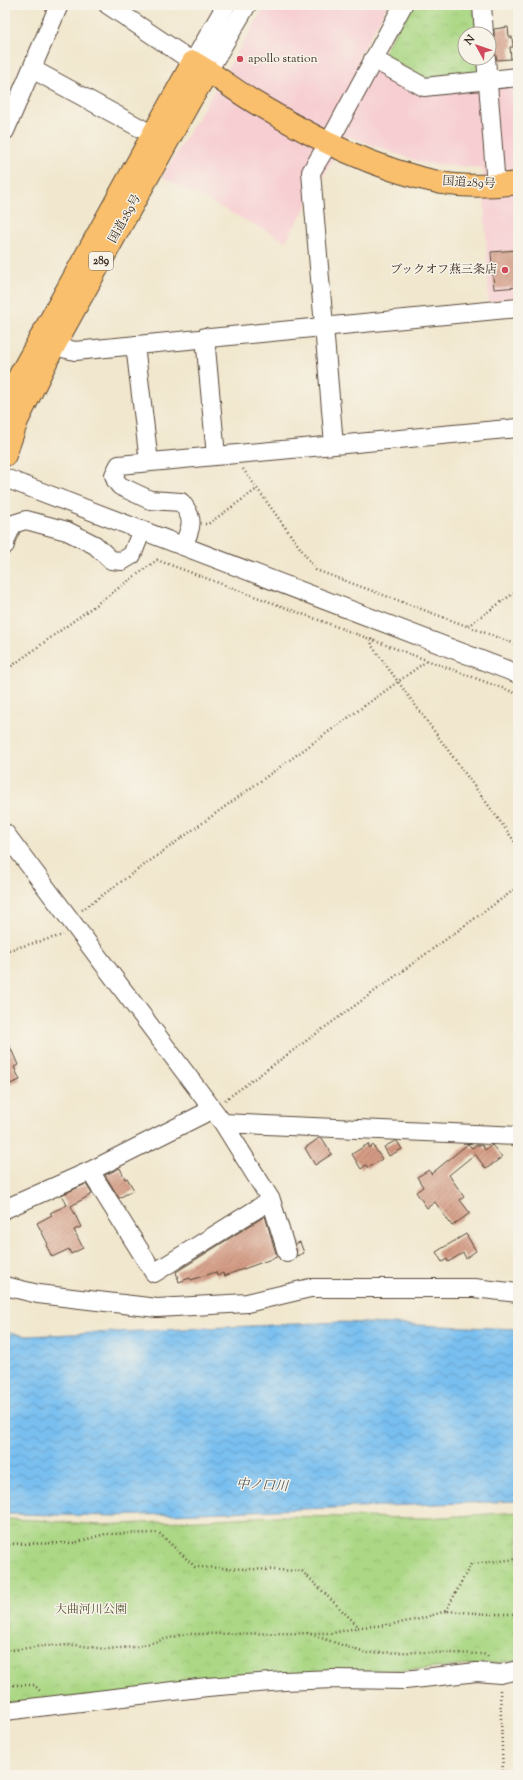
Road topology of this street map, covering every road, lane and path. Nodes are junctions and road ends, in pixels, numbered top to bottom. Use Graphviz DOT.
graph roads {
  1 [pos="59,5"];
  2 [pos="108,5"];
  3 [pos="226,5"];
  4 [pos="247,5"];
  5 [pos="403,5"];
  6 [pos="482,5"];
  7 [pos="483,26"];
  8 [pos="373,59"];
  9 [pos="487,66"];
  10 [pos="200,67"];
  11 [pos="32,69"];
  12 [pos="518,77"];
  13 [pos="488,80"];
  14 [pos="5,131"];
  15 [pos="153,135"];
  16 [pos="328,144"];
  17 [pos="518,183"];
  18 [pos="496,186"];
  19 [pos="518,308"];
  20 [pos="325,326"];
  21 [pos="205,337"];
  22 [pos="135,345"];
  23 [pos="54,346"];
  24 [pos="5,402"];
  25 [pos="518,428"];
  26 [pos="334,445"];
  27 [pos="5,455"];
  28 [pos="225,455"];
  29 [pos="149,462"];
  30 [pos="5,478"];
  31 [pos="257,489"];
  32 [pos="192,522"];
  33 [pos="142,530"];
  34 [pos="5,545"];
  35 [pos="183,546"];
  36 [pos="518,590"];
  37 [pos="468,627"];
  38 [pos="371,639"];
  39 [pos="518,645"];
  40 [pos="428,660"];
  41 [pos="5,672"];
  42 [pos="518,674"];
  43 [pos="398,681"];
  44 [pos="518,694"];
  45 [pos="5,833"];
  46 [pos="518,846"];
  47 [pos="518,888"];
  48 [pos="70,920"];
  49 [pos="5,951"];
  50 [pos="217,1116"];
  51 [pos="518,1136"];
  52 [pos="90,1171"];
  53 [pos="271,1200"];
  54 [pos="5,1208"];
  55 [pos="287,1253"];
  56 [pos="5,1286"];
  57 [pos="518,1293"];
  58 [pos="5,1544"];
  59 [pos="518,1559"];
  60 [pos="446,1611"];
  61 [pos="518,1614"];
  62 [pos="360,1627"];
  63 [pos="303,1632"];
  64 [pos="5,1651"];
  65 [pos="518,1670"];
  66 [pos="500,1674"];
  67 [pos="5,1684"];
  68 [pos="44,1707"];
  69 [pos="5,1711"];
  70 [pos="503,1775"];
  1 -- 11 [label="street"];
  2 -- 10 [label="street"];
  3 -- 10 [label="street"];
  4 -- 10 [label="street"];
  5 -- 8 [label="street"];
  6 -- 7 [label="street"];
  8 -- 13 [label="street"];
  8 -- 16 [label="street"];
  9 -- 13 [label="street"];
  10 -- 15 [label="highway, 国道289号 / 289"];
  10 -- 16 [label="highway, 国道289号"];
  10 -- 23 [label="highway, 国道289号 / 289"];
  11 -- 14 [label="street"];
  11 -- 15 [label="street"];
  12 -- 13 [label="street"];
  13 -- 18 [label="street"];
  15 -- 24 [label="highway, 国道289号 / 289"];
  16 -- 18 [label="highway, 国道289号"];
  16 -- 20 [label="street"];
  17 -- 18 [label="highway, 国道289号"];
  19 -- 20 [label="street"];
  20 -- 21 [label="street"];
  20 -- 26 [label="street"];
  21 -- 22 [label="street"];
  21 -- 28 [label="street"];
  22 -- 23 [label="street"];
  22 -- 29 [label="street"];
  23 -- 27 [label="highway, 国道289号 / 289"];
  25 -- 26 [label="street"];
  26 -- 28 [label="street"];
  28 -- 29 [label="street"];
  28 -- 31 [label="path"];
  29 -- 32 [label="street"];
  30 -- 33 [label="street"];
  31 -- 32 [label="path"];
  31 -- 37 [label="path"];
  32 -- 35 [label="street"];
  33 -- 34 [label="street"];
  33 -- 35 [label="street"];
  35 -- 42 [label="street"];
  36 -- 37 [label="path"];
  37 -- 39 [label="path"];
  38 -- 40 [label="path"];
  38 -- 41 [label="path"];
  38 -- 43 [label="path"];
  40 -- 43 [label="path"];
  40 -- 44 [label="path"];
  43 -- 46 [label="path"];
  43 -- 48 [label="path"];
  45 -- 48 [label="street"];
  47 -- 50 [label="path"];
  48 -- 49 [label="path"];
  48 -- 50 [label="street"];
  50 -- 51 [label="street"];
  50 -- 52 [label="street"];
  50 -- 53 [label="street"];
  52 -- 53 [label="street"];
  52 -- 54 [label="street"];
  53 -- 55 [label="street"];
  56 -- 57 [label="street"];
  58 -- 62 [label="path"];
  59 -- 60 [label="path"];
  60 -- 61 [label="path"];
  60 -- 62 [label="path"];
  62 -- 63 [label="path"];
  63 -- 64 [label="path"];
  63 -- 66 [label="path"];
  65 -- 66 [label="street"];
  66 -- 68 [label="street"];
  66 -- 70 [label="path"];
  67 -- 68 [label="path"];
  68 -- 69 [label="street"];
}
